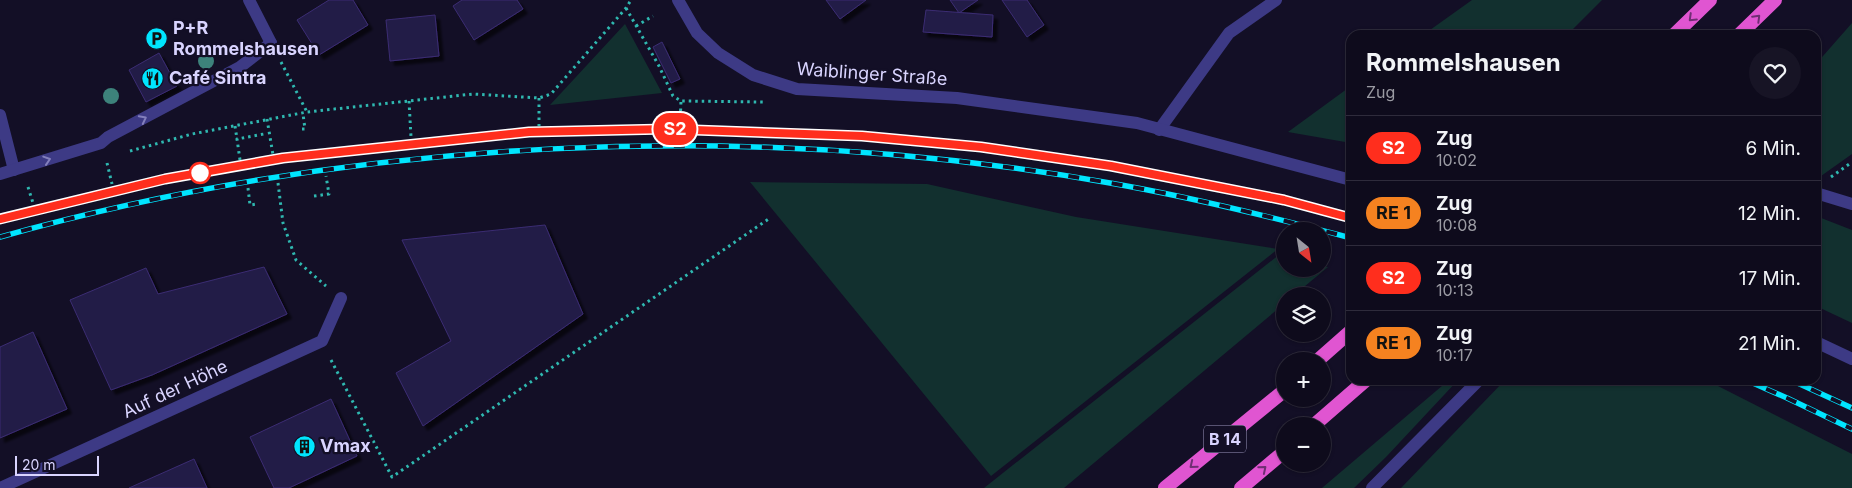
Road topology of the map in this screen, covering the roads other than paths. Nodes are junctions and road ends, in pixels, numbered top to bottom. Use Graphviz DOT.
graph roads {
  1 [pos="249,0"];
  2 [pos="678,0"];
  3 [pos="1276,0"];
  4 [pos="1710,0"];
  5 [pos="1775,0"];
  6 [pos="1679,30"];
  7 [pos="1744,30"];
  8 [pos="0,115"];
  9 [pos="1159,130"];
  10 [pos="14,170"];
  11 [pos="0,174"];
  12 [pos="1346,179"];
  13 [pos="1821,195"];
  14 [pos="1852,204"];
  15 [pos="341,298"];
  16 [pos="1346,335"];
  17 [pos="1821,344"];
  18 [pos="1327,352"];
  19 [pos="1852,359"];
  20 [pos="1360,385"];
  21 [pos="1474,385"];
  22 [pos="1276,397"];
  23 [pos="1323,417"];
  24 [pos="1276,459"];
  25 [pos="0,488"];
  26 [pos="1165,488"];
  27 [pos="1241,488"];
  28 [pos="1372,488"];
  10 -- 1 [label="street, one-way"];
  2 -- 9 [label="street, Waiblinger Straße"];
  3 -- 9 [label="street"];
  4 -- 6 [label="highway, one-way"];
  7 -- 5 [label="highway, one-way"];
  8 -- 10 [label="street"];
  9 -- 12 [label="street, Waiblinger Straße"];
  10 -- 11 [label="street"];
  13 -- 14 [label="street"];
  15 -- 25 [label="street, Auf der Höhe"];
  16 -- 18 [label="highway"];
  17 -- 19 [label="street"];
  20 -- 23 [label="highway"];
  21 -- 28 [label="street"];
  22 -- 26 [label="highway, B 14, one-way"];
  27 -- 24 [label="highway, B 14, one-way"];
}
